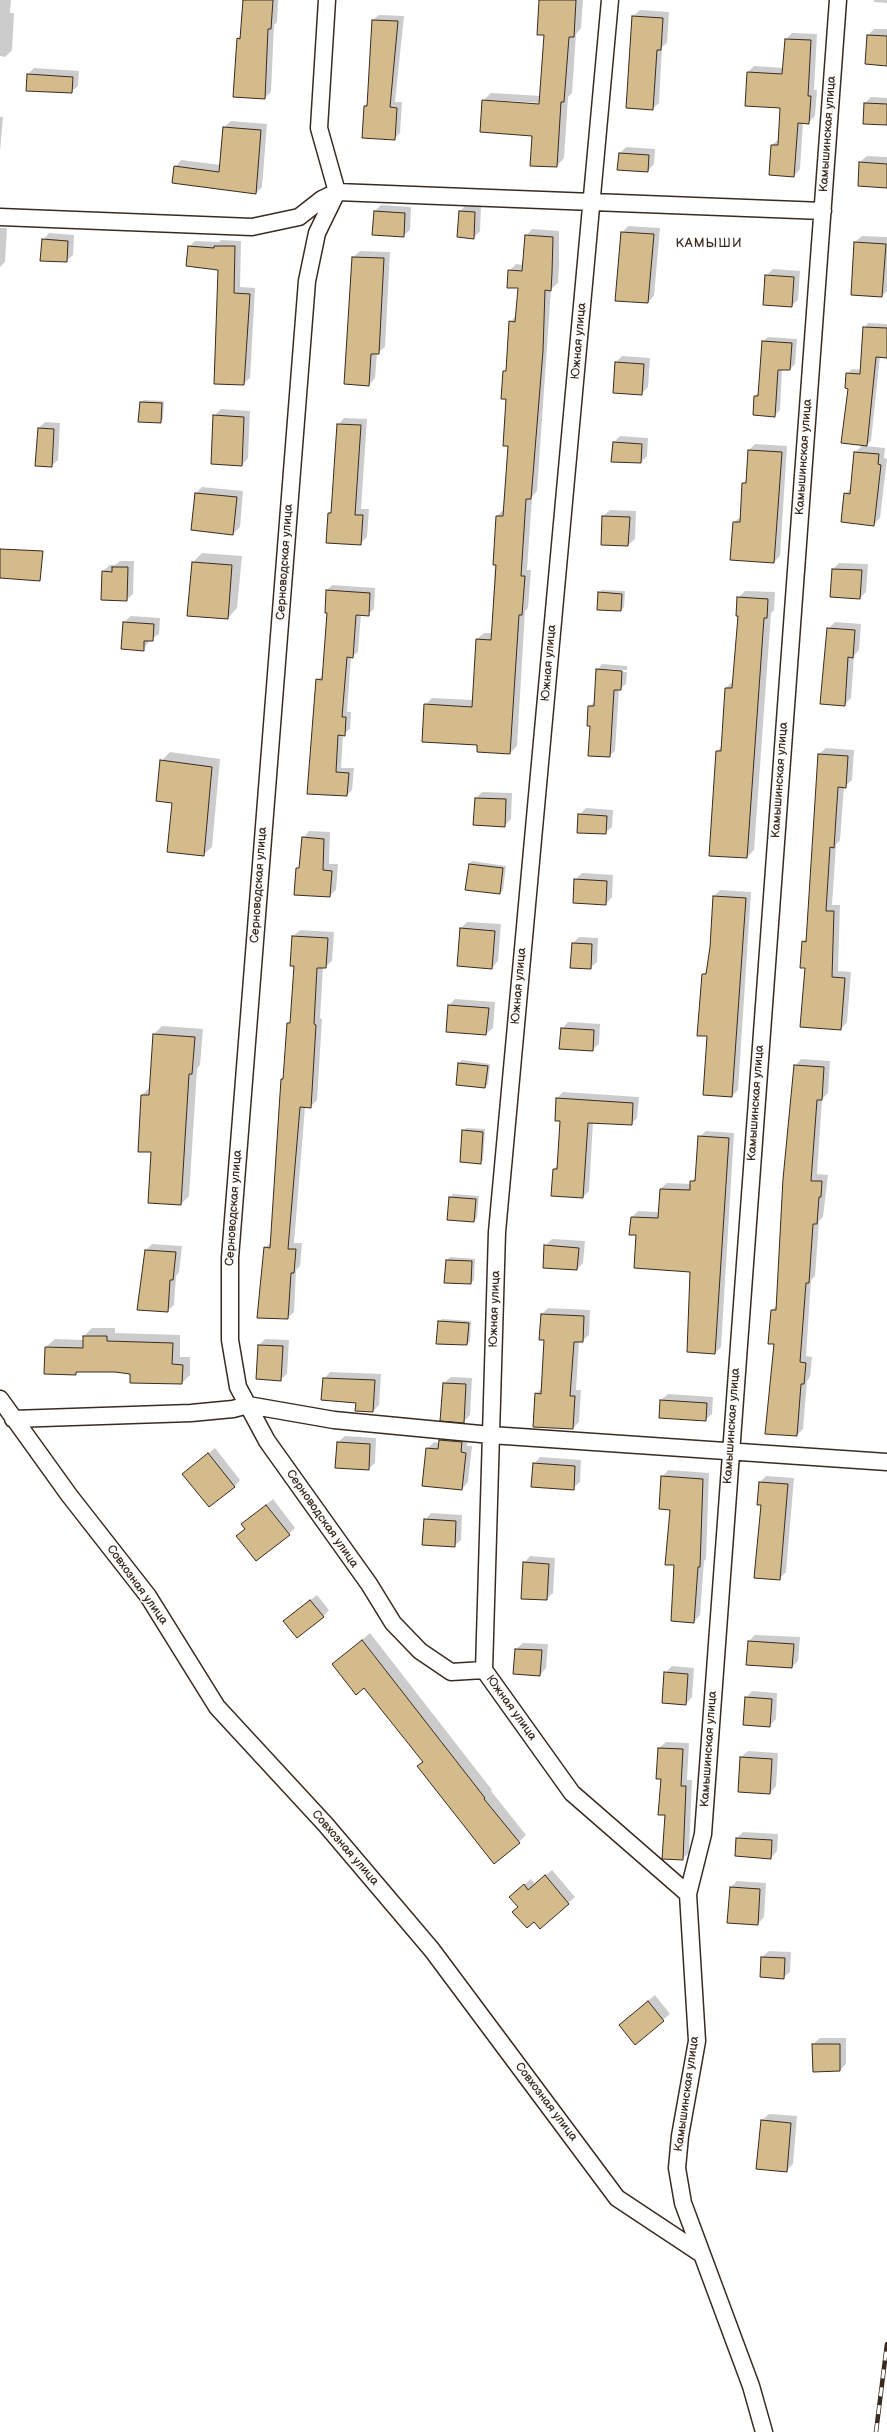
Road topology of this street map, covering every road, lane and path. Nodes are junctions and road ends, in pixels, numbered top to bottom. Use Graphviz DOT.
graph roads {
  1 [pos="327,0"];
  2 [pos="610,0"];
  3 [pos="838,0"];
  4 [pos="337,192"];
  5 [pos="592,202"];
  6 [pos="822,211"];
  7 [pos="0,217"];
  8 [pos="0,1399"];
  9 [pos="248,1405"];
  10 [pos="13,1419"];
  11 [pos="491,1435"];
  12 [pos="730,1451"];
  13 [pos="887,1462"];
  14 [pos="484,1670"];
  15 [pos="688,1894"];
  16 [pos="700,2253"];
  17 [pos="764,2432"];
  1 -- 4 [label="street"];
  2 -- 5 [label="street, Южная улица"];
  3 -- 6 [label="street, Камышинская улица"];
  4 -- 5 [label="street"];
  4 -- 7 [label="street"];
  4 -- 9 [label="street, Серноводская улица"];
  5 -- 6 [label="street"];
  5 -- 11 [label="street, Южная улица"];
  6 -- 12 [label="street, Камышинская улица"];
  8 -- 10 [label="street, Совхозная улица"];
  9 -- 10 [label="street"];
  9 -- 11 [label="street"];
  9 -- 14 [label="street, Серноводская улица"];
  10 -- 16 [label="street, Совхозная улица"];
  11 -- 12 [label="street"];
  11 -- 14 [label="street, Южная улица"];
  12 -- 13 [label="street"];
  12 -- 15 [label="street, Камышинская улица"];
  14 -- 15 [label="street, Южная улица"];
  15 -- 16 [label="street, Камышинская улица"];
  16 -- 17 [label="street, Камышинская улица"];
}
